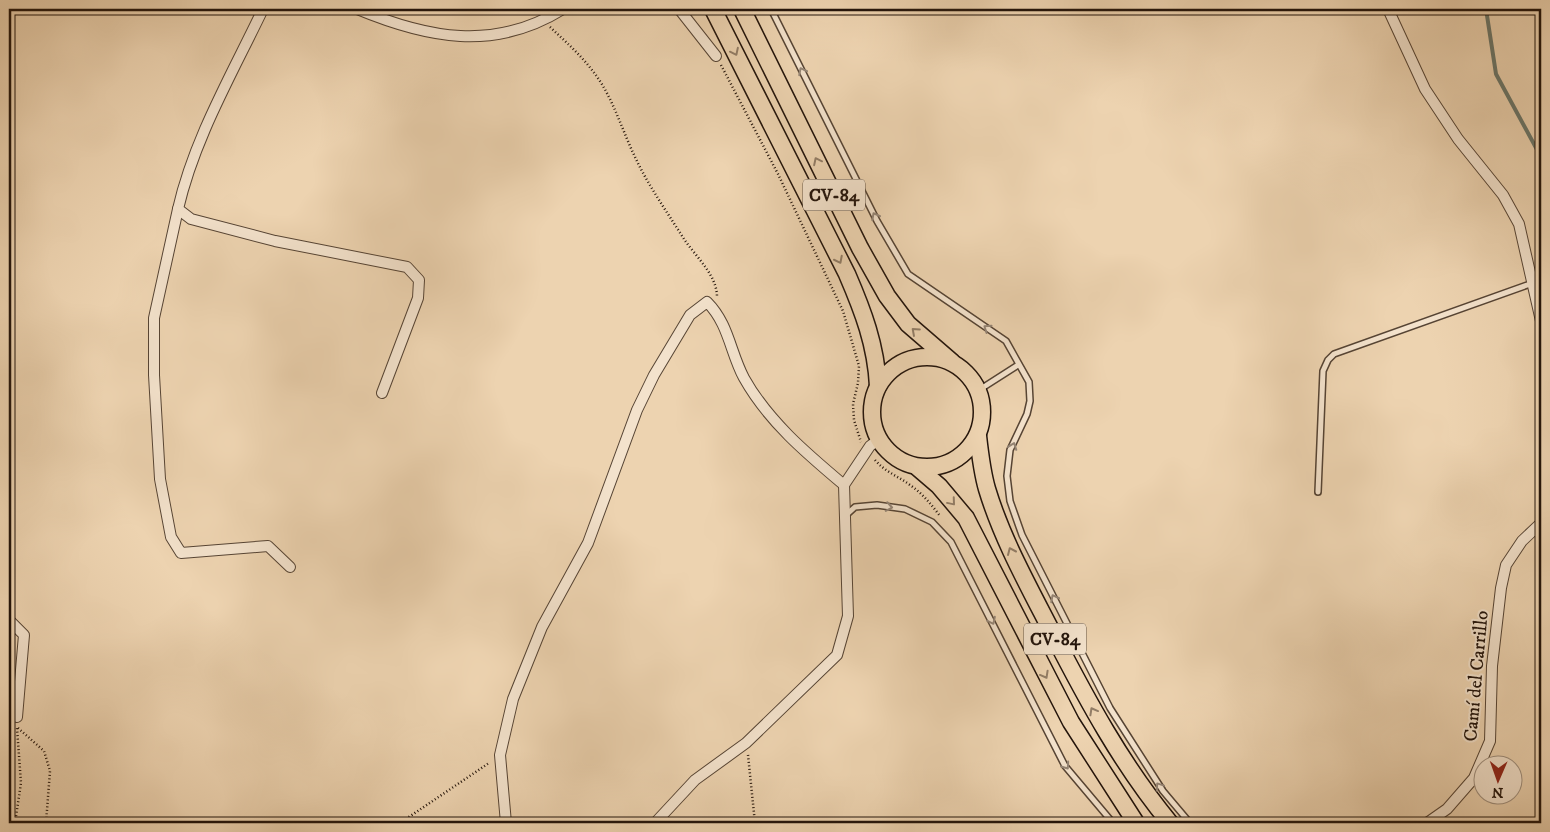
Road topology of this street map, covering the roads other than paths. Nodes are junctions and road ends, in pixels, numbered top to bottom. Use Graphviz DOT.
graph roads {
  1 [pos="263,9"];
  2 [pos="357,9"];
  3 [pos="563,9"];
  4 [pos="679,9"];
  5 [pos="713,9"];
  6 [pos="742,9"];
  7 [pos="771,9"];
  8 [pos="1388,9"];
  9 [pos="716,56"];
  10 [pos="178,210"];
  11 [pos="1534,283"];
  12 [pos="1541,321"];
  13 [pos="952,362"];
  14 [pos="1018,365"];
  15 [pos="878,386"];
  16 [pos="979,390"];
  17 [pos="382,393"];
  18 [pos="978,436"];
  19 [pos="872,445"];
  20 [pos="918,468"];
  21 [pos="844,484"];
  22 [pos="1318,492"];
  23 [pos="845,516"];
  24 [pos="1541,523"];
  25 [pos="290,567"];
  26 [pos="9,620"];
  27 [pos="16,717"];
  28 [pos="506,823"];
  29 [pos="655,823"];
  30 [pos="1113,823"];
  31 [pos="1136,823"];
  32 [pos="1170,823"];
  33 [pos="1190,823"];
  34 [pos="1427,823"];
  1 -- 10 [label="street"];
  2 -- 3 [label="street"];
  4 -- 9 [label="street"];
  5 -- 15 [label="main road, CV-84, one-way"];
  13 -- 6 [label="main road, CV-84, one-way"];
  14 -- 7 [label="lane, one-way"];
  8 -- 11 [label="street"];
  10 -- 17 [label="street"];
  10 -- 25 [label="street"];
  11 -- 12 [label="street"];
  11 -- 22 [label="lane"];
  13 -- 15 [label="main road, CV-84"];
  13 -- 16 [label="main road, CV-84"];
  14 -- 16 [label="lane"];
  33 -- 14 [label="lane, one-way"];
  15 -- 19 [label="main road, CV-84"];
  16 -- 18 [label="main road, CV-84"];
  18 -- 20 [label="main road, CV-84"];
  32 -- 18 [label="main road, CV-84, one-way"];
  19 -- 20 [label="main road, CV-84"];
  19 -- 21 [label="street"];
  20 -- 31 [label="main road, CV-84, one-way"];
  21 -- 23 [label="street"];
  21 -- 28 [label="street"];
  23 -- 29 [label="street"];
  23 -- 30 [label="lane, one-way"];
  24 -- 34 [label="street, Camí del Carrillo"];
  26 -- 27 [label="street"];
}
